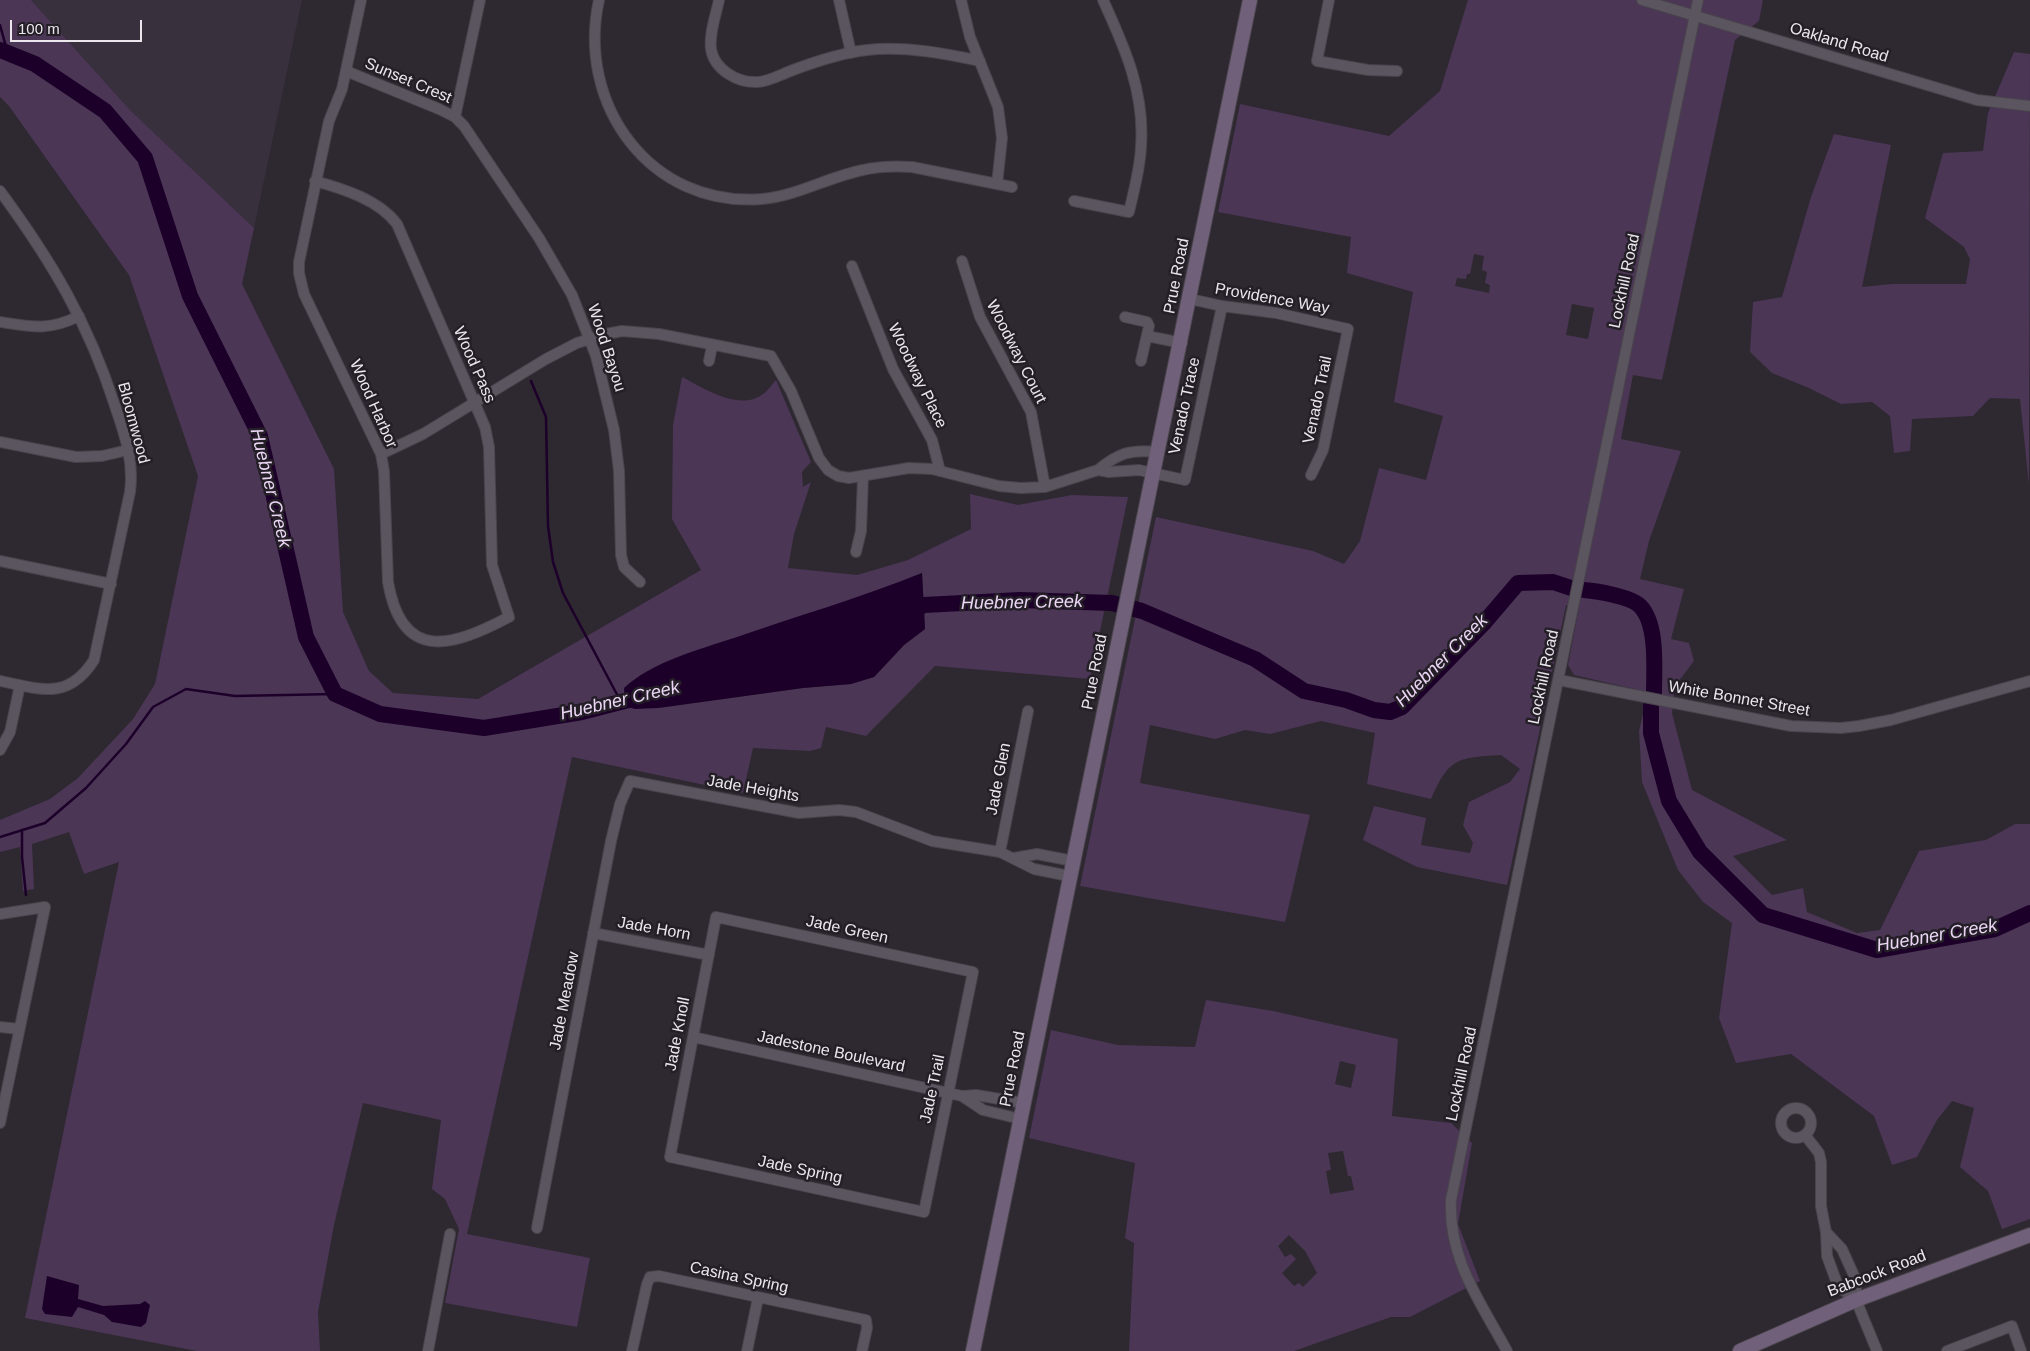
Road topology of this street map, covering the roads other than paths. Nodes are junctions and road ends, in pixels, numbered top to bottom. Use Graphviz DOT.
graph roads {
  1 [pos="361,0"];
  2 [pos="480,0"];
  3 [pos="599,0"];
  4 [pos="719,0"];
  5 [pos="839,0"];
  6 [pos="961,0"];
  7 [pos="1103,0"];
  8 [pos="1250,0"];
  9 [pos="1329,0"];
  10 [pos="1642,0"];
  11 [pos="1698,0"];
  12 [pos="1694,15"];
  13 [pos="851,53"];
  14 [pos="980,61"];
  15 [pos="346,71"];
  16 [pos="1397,72"];
  17 [pos="2030,106"];
  18 [pos="455,117"];
  19 [pos="477,142"];
  20 [pos="315,182"];
  21 [pos="997,184"];
  22 [pos="1012,187"];
  23 [pos="0,191"];
  24 [pos="1074,201"];
  25 [pos="962,261"];
  26 [pos="852,266"];
  27 [pos="1190,299"];
  28 [pos="1222,306"];
  29 [pos="79,316"];
  30 [pos="1125,318"];
  31 [pos="0,322"];
  32 [pos="1348,329"];
  33 [pos="1147,336"];
  34 [pos="590,338"];
  35 [pos="1182,343"];
  36 [pos="712,346"];
  37 [pos="709,361"];
  38 [pos="1141,362"];
  39 [pos="474,404"];
  40 [pos="0,442"];
  41 [pos="128,450"];
  42 [pos="1158,452"];
  43 [pos="381,454"];
  44 [pos="1124,454"];
  45 [pos="1098,470"];
  46 [pos="1125,470"];
  47 [pos="940,471"];
  48 [pos="1153,473"];
  49 [pos="1310,475"];
  50 [pos="863,476"];
  51 [pos="1045,487"];
  52 [pos="856,552"];
  53 [pos="0,561"];
  54 [pos="640,582"];
  55 [pos="111,584"];
  56 [pos="509,617"];
  57 [pos="1559,680"];
  58 [pos="0,681"];
  59 [pos="2030,681"];
  60 [pos="20,685"];
  61 [pos="1028,711"];
  62 [pos="0,750"];
  63 [pos="630,781"];
  64 [pos="1000,852"];
  65 [pos="1044,855"];
  66 [pos="1014,858"];
  67 [pos="1073,860"];
  68 [pos="1040,870"];
  69 [pos="1069,876"];
  70 [pos="0,914"];
  71 [pos="716,917"];
  72 [pos="593,933"];
  73 [pos="709,954"];
  74 [pos="973,972"];
  75 [pos="0,1027"];
  76 [pos="19,1030"];
  77 [pos="693,1037"];
  78 [pos="948,1093"];
  79 [pos="962,1096"];
  80 [pos="993,1097"];
  81 [pos="1024,1103"];
  82 [pos="990,1112"];
  83 [pos="1020,1119"];
  84 [pos="0,1123"];
  85 [pos="1805,1135"];
  86 [pos="670,1157"];
  87 [pos="924,1212"];
  88 [pos="537,1228"];
  89 [pos="1826,1232"];
  90 [pos="450,1234"];
  91 [pos="2030,1236"];
  92 [pos="1846,1258"];
  93 [pos="1830,1265"];
  94 [pos="758,1298"];
  95 [pos="1856,1300"];
  96 [pos="428,1351"];
  97 [pos="632,1351"];
  98 [pos="747,1351"];
  99 [pos="862,1351"];
  100 [pos="973,1351"];
  101 [pos="1507,1351"];
  102 [pos="1740,1351"];
  103 [pos="1877,1351"];
  104 [pos="1947,1351"];
  105 [pos="2021,1351"];
  1 -- 15 [label="street, Wood Harbor"];
  2 -- 18 [label="street"];
  3 -- 21 [label="street"];
  4 -- 13 [label="street"];
  5 -- 13 [label="street"];
  6 -- 14 [label="street"];
  7 -- 24 [label="street"];
  8 -- 27 [label="main road, Prue Road"];
  9 -- 16 [label="street"];
  10 -- 12 [label="street, Oakland Road"];
  11 -- 12 [label="street, Lockhill Road"];
  12 -- 17 [label="street, Oakland Road"];
  12 -- 57 [label="street, Lockhill Road"];
  13 -- 14 [label="street"];
  14 -- 21 [label="street"];
  15 -- 18 [label="street, Sunset Crest"];
  15 -- 20 [label="street, Wood Harbor"];
  18 -- 19 [label="street, Sunset Crest"];
  19 -- 34 [label="street, Wood Bayou"];
  20 -- 39 [label="street, Wood Pass"];
  20 -- 43 [label="street, Wood Harbor"];
  21 -- 22 [label="street"];
  23 -- 29 [label="street, Bloomwood"];
  25 -- 51 [label="street, Woodway Court"];
  26 -- 47 [label="street, Woodway Place"];
  27 -- 28 [label="street, Providence Way"];
  27 -- 35 [label="main road, Prue Road"];
  28 -- 32 [label="street, Providence Way"];
  28 -- 48 [label="street, Venado Trace"];
  29 -- 31 [label="street"];
  29 -- 41 [label="street, Bloomwood"];
  30 -- 33 [label="street"];
  32 -- 49 [label="street, Venado Trail"];
  33 -- 35 [label="street"];
  33 -- 38 [label="street"];
  34 -- 36 [label="street"];
  34 -- 39 [label="street"];
  34 -- 54 [label="street, Wood Bayou"];
  35 -- 42 [label="main road, Prue Road"];
  36 -- 37 [label="street"];
  36 -- 50 [label="street"];
  39 -- 43 [label="street"];
  39 -- 56 [label="street, Wood Pass"];
  40 -- 41 [label="street"];
  41 -- 55 [label="street, Bloomwood"];
  42 -- 44 [label="street"];
  42 -- 48 [label="main road, Prue Road"];
  43 -- 56 [label="street, Wood Harbor"];
  44 -- 45 [label="street"];
  44 -- 46 [label="street"];
  45 -- 46 [label="street"];
  45 -- 51 [label="street"];
  46 -- 48 [label="street"];
  47 -- 50 [label="street"];
  47 -- 51 [label="street"];
  48 -- 67 [label="main road, Prue Road"];
  50 -- 52 [label="street"];
  53 -- 55 [label="street"];
  55 -- 60 [label="street, Bloomwood"];
  57 -- 59 [label="street, White Bonnet Street"];
  57 -- 101 [label="street, Lockhill Road"];
  58 -- 60 [label="street, Bloomwood"];
  60 -- 62 [label="street"];
  61 -- 64 [label="street, Jade Glen"];
  63 -- 64 [label="street, Jade Heights"];
  63 -- 72 [label="street, Jade Meadow"];
  64 -- 66 [label="street, Jade Heights"];
  65 -- 66 [label="street"];
  65 -- 67 [label="street"];
  65 -- 68 [label="street"];
  66 -- 68 [label="street, Jade Heights"];
  67 -- 69 [label="main road, Prue Road"];
  68 -- 69 [label="street, Jade Heights"];
  69 -- 81 [label="main road, Prue Road"];
  70 -- 76 [label="street"];
  71 -- 73 [label="street, Jade Knoll"];
  71 -- 74 [label="street, Jade Green"];
  72 -- 73 [label="street, Jade Horn"];
  72 -- 88 [label="street, Jade Meadow"];
  73 -- 77 [label="street, Jade Knoll"];
  74 -- 78 [label="street, Jade Trail"];
  75 -- 76 [label="street"];
  76 -- 84 [label="street"];
  77 -- 78 [label="street, Jadestone Boulevard"];
  77 -- 86 [label="street, Jade Knoll"];
  78 -- 79 [label="street, Jadestone Boulevard"];
  78 -- 87 [label="street, Jade Trail"];
  79 -- 80 [label="street, Jadestone Boulevard"];
  79 -- 82 [label="street, Jadestone Boulevard"];
  80 -- 81 [label="street, Jadestone Boulevard"];
  80 -- 82 [label="street"];
  81 -- 83 [label="main road, Prue Road"];
  82 -- 83 [label="street, Jadestone Boulevard"];
  83 -- 100 [label="main road, Prue Road"];
  85 -- 89 [label="street"];
  86 -- 87 [label="street, Jade Spring"];
  89 -- 92 [label="street"];
  89 -- 93 [label="street"];
  90 -- 96 [label="street"];
  91 -- 95 [label="main road, Babcock Road"];
  92 -- 93 [label="street"];
  92 -- 95 [label="street"];
  93 -- 95 [label="street"];
  94 -- 97 [label="street, Casina Spring"];
  94 -- 98 [label="street"];
  94 -- 99 [label="street, Casina Spring"];
  95 -- 102 [label="main road, Babcock Road"];
  95 -- 103 [label="street"];
  104 -- 105 [label="street"];
}
